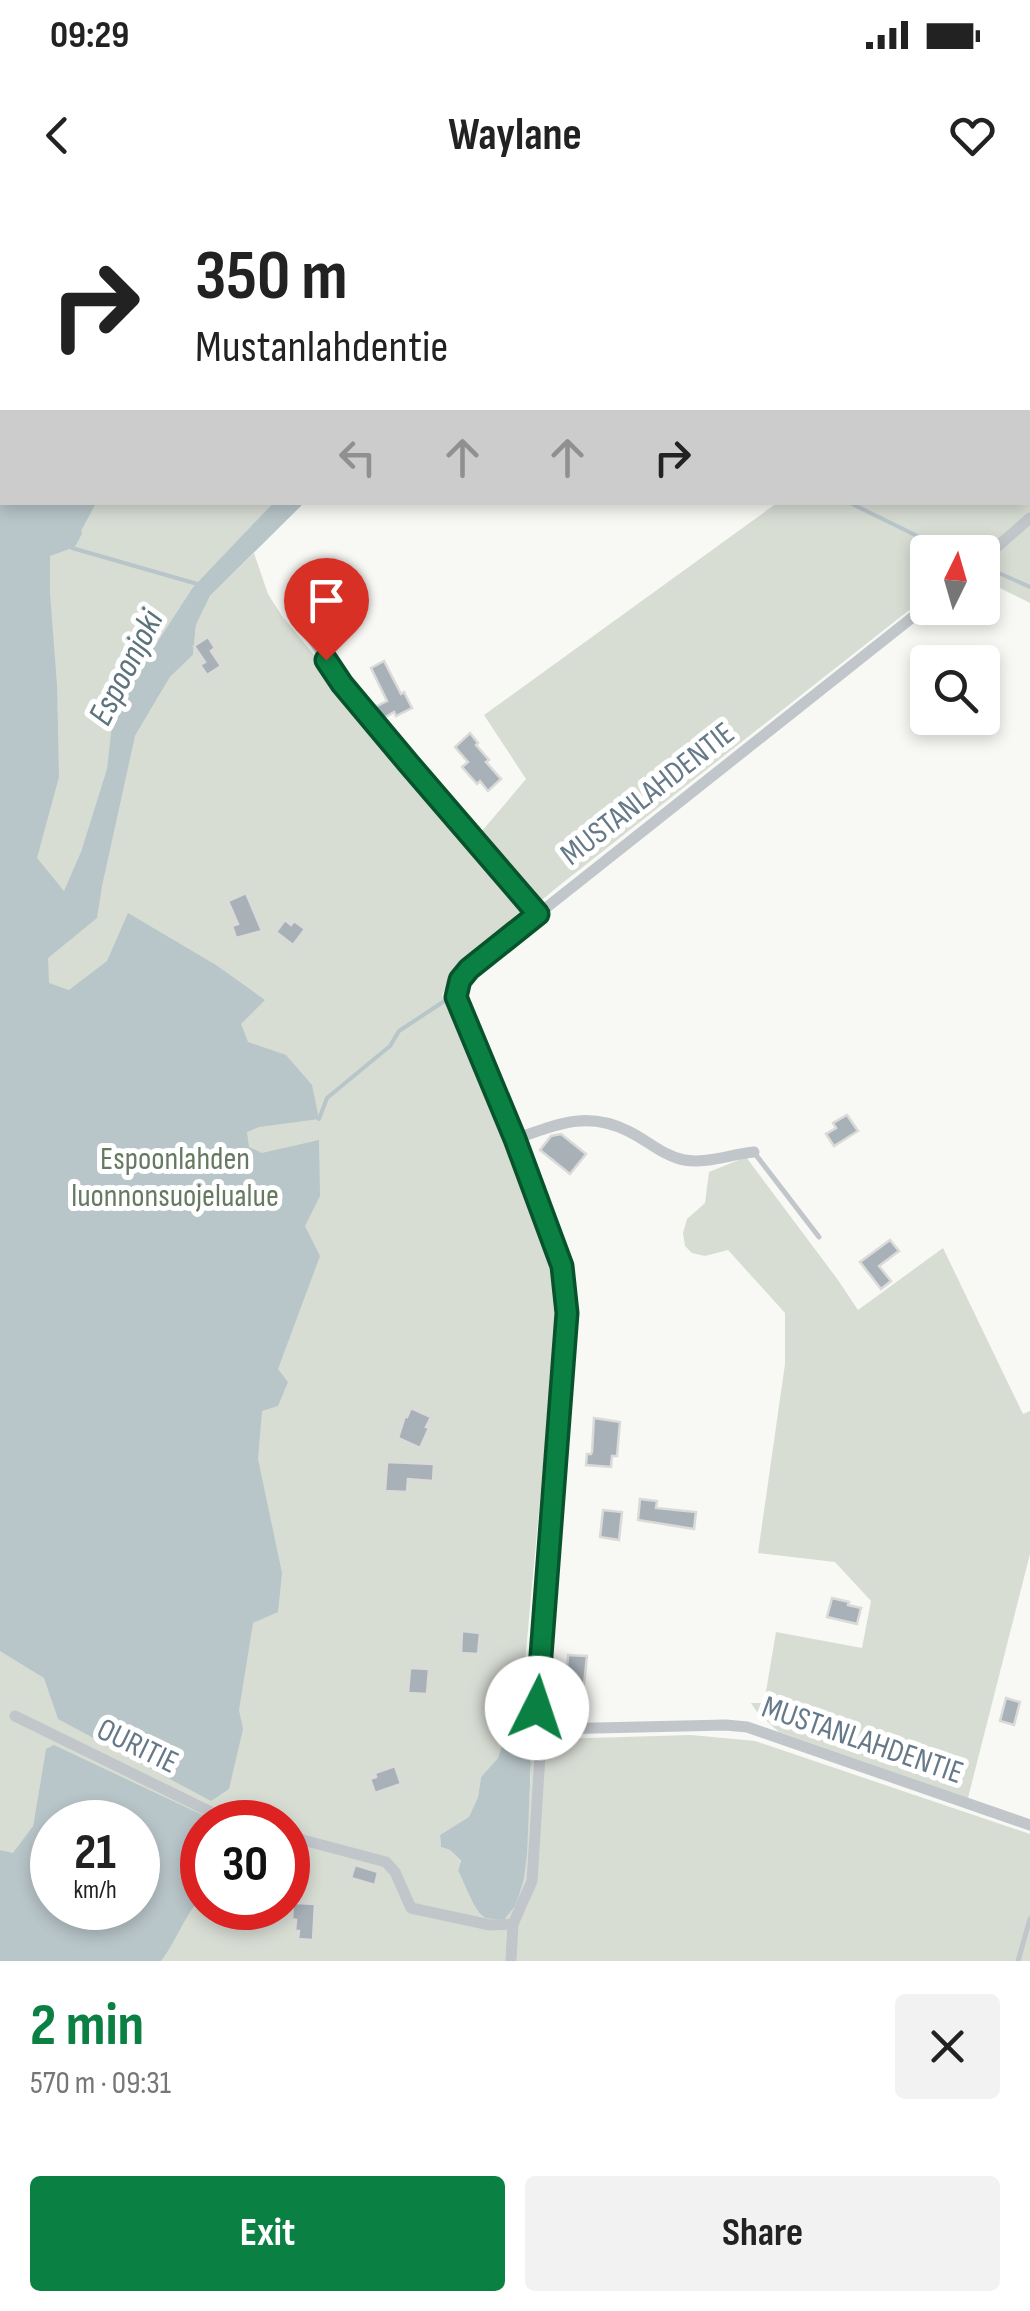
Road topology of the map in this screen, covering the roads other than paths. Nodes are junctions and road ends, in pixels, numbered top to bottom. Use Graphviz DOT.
graph roads {
  1 [pos="1030,518"];
  2 [pos="1000,545"];
  3 [pos="293,610"];
  4 [pos="910,620"];
  5 [pos="538,914"];
  6 [pos="515,1139"];
  7 [pos="754,1152"];
  8 [pos="819,1236"];
  9 [pos="15,1716"];
  10 [pos="542,1724"];
  11 [pos="186,1800"];
  12 [pos="1030,1826"];
  13 [pos="310,1842"];
  14 [pos="1030,1919"];
  15 [pos="513,1924"];
  16 [pos="511,1961"];
  17 [pos="1018,1961"];
  1 -- 2 [label="street"];
  3 -- 5 [label="street"];
  4 -- 5 [label="street, MUSTANLAHDENTIE"];
  5 -- 6 [label="street, MUSTANLAHDENTIE"];
  6 -- 7 [label="street"];
  6 -- 10 [label="street, MUSTANLAHDENTIE"];
  7 -- 8 [label="lane"];
  9 -- 11 [label="street, OURITIE"];
  10 -- 12 [label="street, MUSTANLAHDENTIE"];
  10 -- 15 [label="street"];
  13 -- 15 [label="street"];
  14 -- 17 [label="lane"];
  15 -- 16 [label="street"];
}
